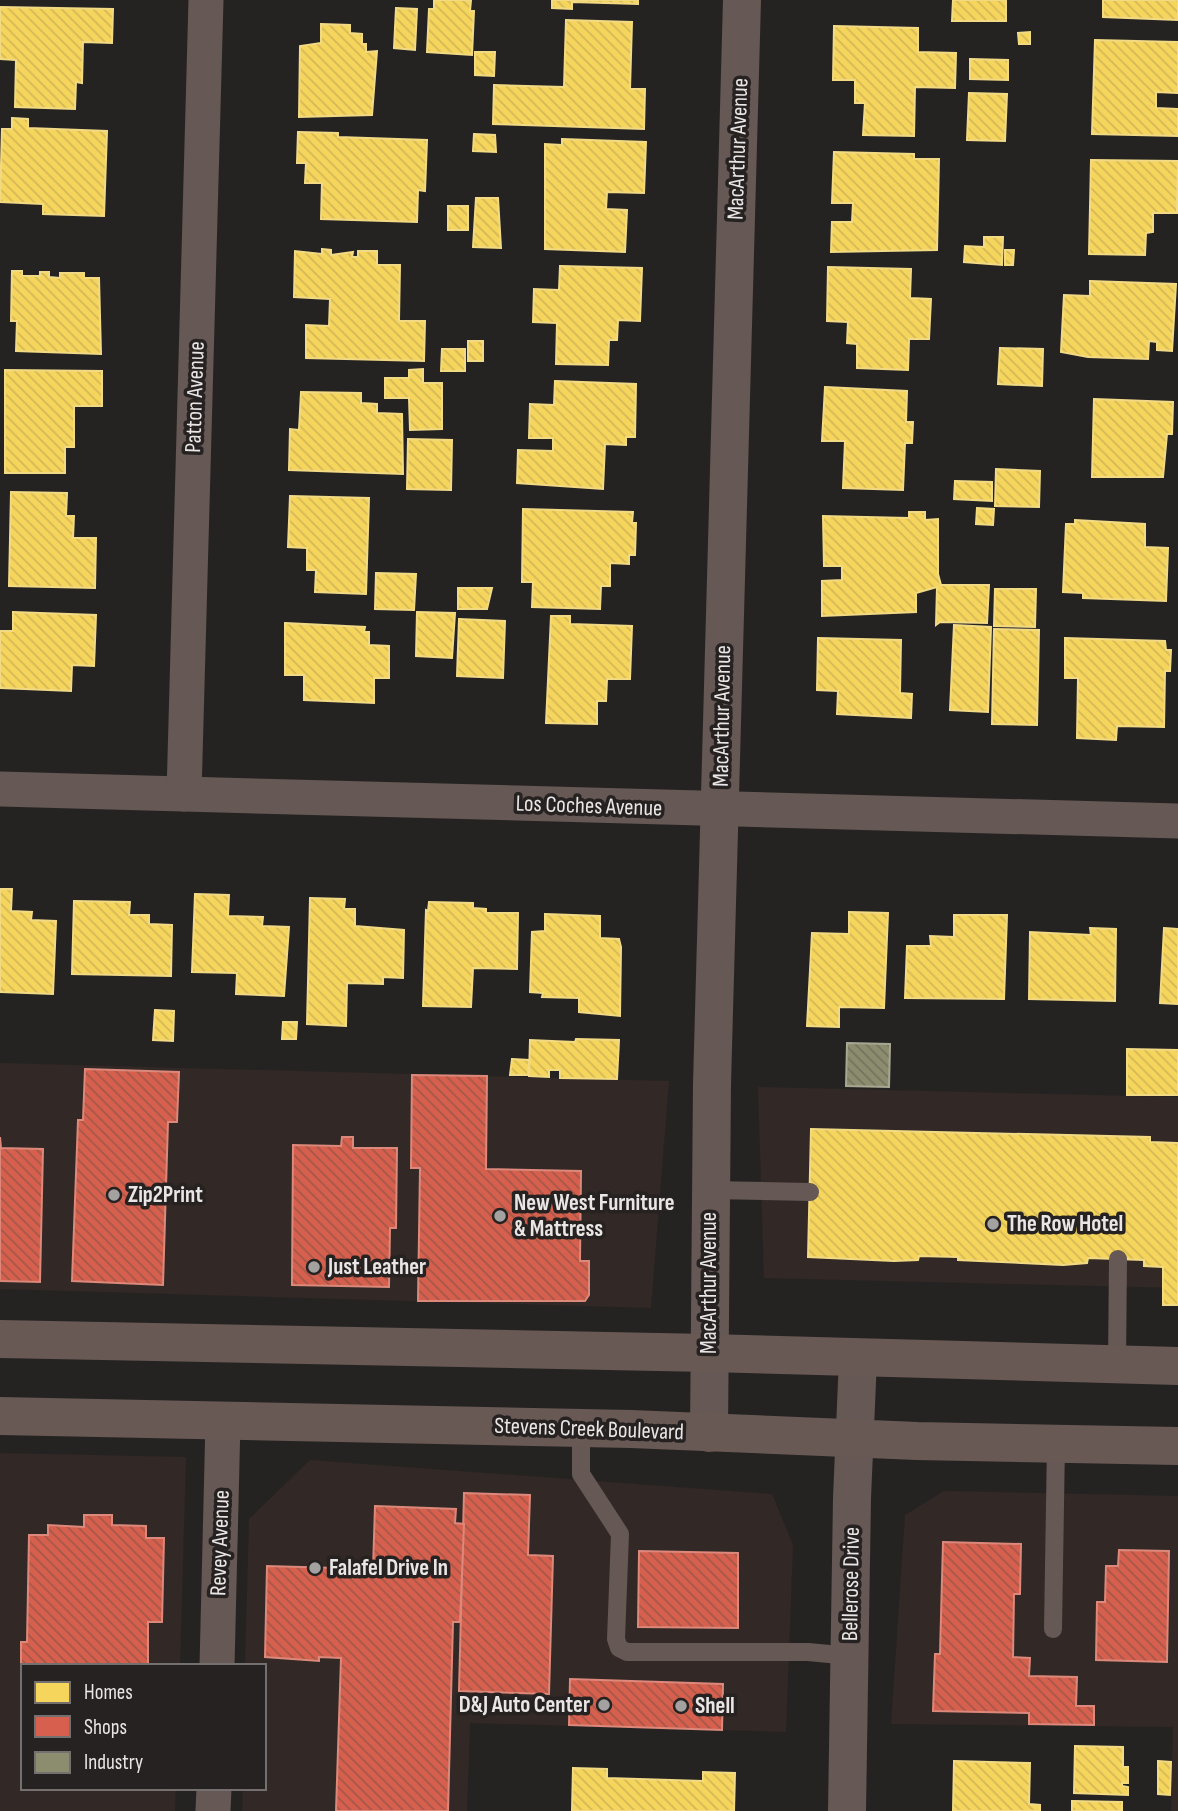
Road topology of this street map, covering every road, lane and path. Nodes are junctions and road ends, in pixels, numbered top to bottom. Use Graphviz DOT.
graph roads {
  1 [pos="206,0"];
  2 [pos="742,0"];
  3 [pos="0,789"];
  4 [pos="184,794"];
  5 [pos="720,808"];
  6 [pos="1178,821"];
  7 [pos="710,1190"];
  8 [pos="810,1192"];
  9 [pos="1118,1259"];
  10 [pos="0,1339"];
  11 [pos="708,1353"];
  12 [pos="858,1358"];
  13 [pos="1117,1365"];
  14 [pos="1178,1366"];
  15 [pos="0,1416"];
  16 [pos="223,1421"];
  17 [pos="581,1428"];
  18 [pos="709,1433"];
  19 [pos="854,1438"];
  20 [pos="1056,1443"];
  21 [pos="1178,1446"];
  22 [pos="1053,1629"];
  23 [pos="850,1656"];
  24 [pos="217,1664"];
  25 [pos="214,1790"];
  26 [pos="213,1811"];
  27 [pos="847,1811"];
  1 -- 4 [label="street, Patton Avenue"];
  2 -- 5 [label="street, MacArthur Avenue"];
  3 -- 4 [label="street, Los Coches Avenue"];
  4 -- 5 [label="street, Los Coches Avenue"];
  5 -- 6 [label="street, Los Coches Avenue"];
  5 -- 7 [label="street, MacArthur Avenue"];
  7 -- 8 [label="lane"];
  7 -- 11 [label="street, MacArthur Avenue"];
  9 -- 13 [label="lane"];
  10 -- 11 [label="main road"];
  11 -- 12 [label="main road"];
  11 -- 18 [label="street, MacArthur Avenue"];
  12 -- 13 [label="main road"];
  12 -- 19 [label="street, Bellerose Drive"];
  13 -- 14 [label="main road"];
  15 -- 16 [label="main road, Stevens Creek Boulevard"];
  16 -- 17 [label="main road, Stevens Creek Boulevard"];
  16 -- 24 [label="street, Revey Avenue"];
  17 -- 18 [label="main road, Stevens Creek Boulevard"];
  17 -- 23 [label="lane"];
  18 -- 19 [label="main road, Stevens Creek Boulevard"];
  19 -- 20 [label="main road, Stevens Creek Boulevard"];
  19 -- 23 [label="street, Bellerose Drive"];
  20 -- 21 [label="main road, Stevens Creek Boulevard"];
  20 -- 22 [label="lane"];
  23 -- 27 [label="street, Bellerose Drive"];
  25 -- 26 [label="street"];
}
